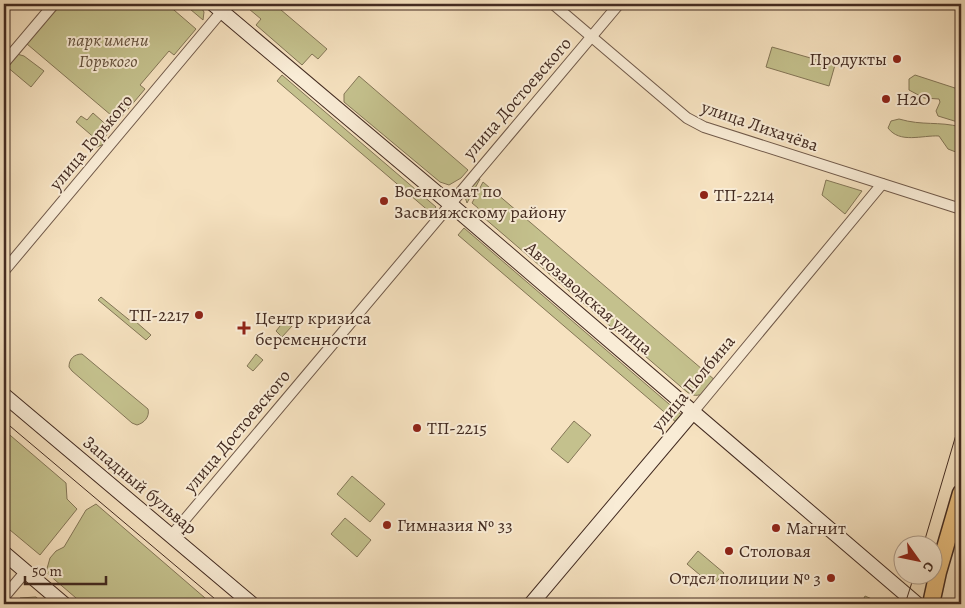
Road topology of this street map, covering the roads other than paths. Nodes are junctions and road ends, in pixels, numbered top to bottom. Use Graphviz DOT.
graph roads {
  1 [pos="54,4"];
  2 [pos="553,4"];
  3 [pos="619,4"];
  4 [pos="217,7"];
  5 [pos="592,36"];
  6 [pos="4,63"];
  7 [pos="882,184"];
  8 [pos="449,203"];
  9 [pos="961,209"];
  10 [pos="4,271"];
  11 [pos="4,395"];
  12 [pos="693,412"];
  13 [pos="961,493"];
  14 [pos="171,536"];
  15 [pos="4,553"];
  16 [pos="26,572"];
  17 [pos="4,597"];
  18 [pos="64,604"];
  19 [pos="252,604"];
  20 [pos="531,604"];
  21 [pos="916,604"];
  22 [pos="931,604"];
  1 -- 6 [label="street"];
  2 -- 5 [label="street, улица Лихачёва"];
  3 -- 5 [label="street, улица Достоевского"];
  4 -- 8 [label="street, Автозаводская улица"];
  4 -- 10 [label="street, улица Горького"];
  5 -- 7 [label="street, улица Лихачёва"];
  5 -- 8 [label="street, улица Достоевского"];
  7 -- 9 [label="street, улица Лихачёва"];
  7 -- 12 [label="street, улица Полбина"];
  8 -- 12 [label="street, Автозаводская улица"];
  8 -- 14 [label="street, улица Достоевского"];
  11 -- 14 [label="street, Западный бульвар"];
  12 -- 20 [label="street, улица Полбина"];
  12 -- 21 [label="street, Автозаводская улица"];
  13 -- 22 [label="main road"];
  14 -- 19 [label="street, Западный бульвар"];
  15 -- 16 [label="street"];
  16 -- 17 [label="street"];
  16 -- 18 [label="street"];
}
